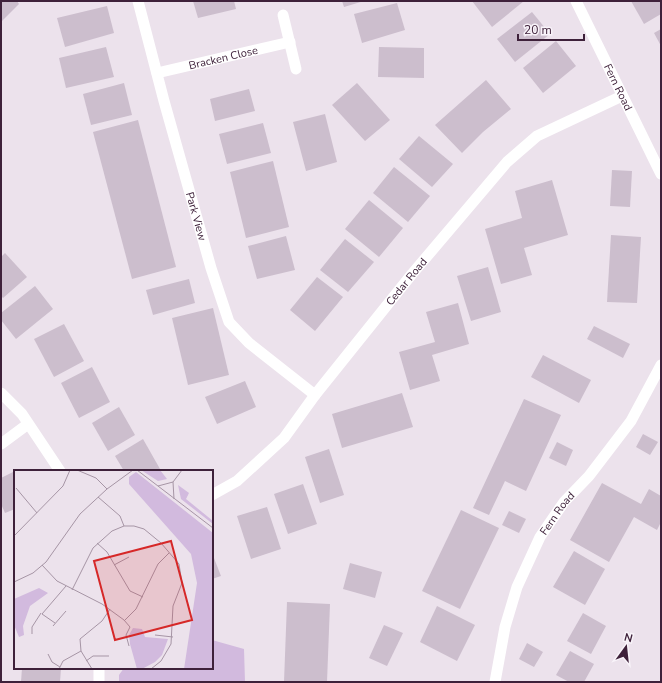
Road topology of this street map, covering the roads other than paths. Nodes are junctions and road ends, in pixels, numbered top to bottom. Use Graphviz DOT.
graph roads {
  1 [pos="138,1"];
  2 [pos="576,1"];
  3 [pos="283,15"];
  4 [pos="290,42"];
  5 [pos="296,69"];
  6 [pos="157,73"];
  7 [pos="622,96"];
  8 [pos="661,174"];
  9 [pos="661,365"];
  10 [pos="1,393"];
  11 [pos="315,395"];
  12 [pos="28,424"];
  13 [pos="1,444"];
  14 [pos="59,470"];
  15 [pos="213,494"];
  16 [pos="99,669"];
  17 [pos="99,682"];
  18 [pos="495,682"];
  1 -- 6 [label="street, Park View"];
  2 -- 7 [label="street, Fern Road"];
  3 -- 4 [label="street"];
  4 -- 5 [label="street"];
  4 -- 6 [label="street, Bracken Close"];
  6 -- 11 [label="street, Park View"];
  7 -- 8 [label="street, Fern Road"];
  7 -- 11 [label="street, Cedar Road"];
  9 -- 18 [label="street, Fern Road"];
  10 -- 12 [label="street"];
  11 -- 15 [label="street, Cedar Road"];
  12 -- 13 [label="street"];
  12 -- 14 [label="street"];
  16 -- 17 [label="street"];
}
